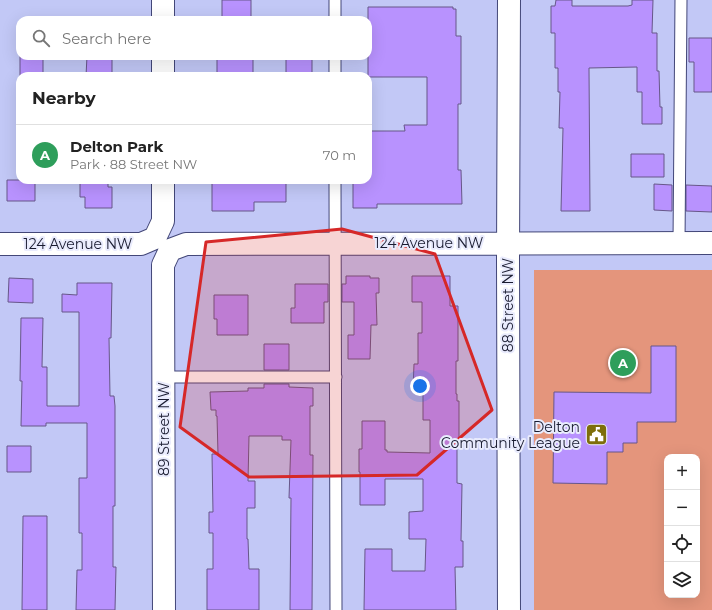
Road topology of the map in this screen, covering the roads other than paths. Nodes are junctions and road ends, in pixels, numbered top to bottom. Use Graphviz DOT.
graph roads {
  1 [pos="163,0"];
  2 [pos="335,0"];
  3 [pos="509,0"];
  4 [pos="680,0"];
  5 [pos="163,16"];
  6 [pos="335,16"];
  7 [pos="163,60"];
  8 [pos="335,60"];
  9 [pos="163,72"];
  10 [pos="335,72"];
  11 [pos="163,184"];
  12 [pos="335,184"];
  13 [pos="508,243"];
  14 [pos="679,243"];
  15 [pos="712,243"];
  16 [pos="0,244"];
  17 [pos="163,244"];
  18 [pos="335,244"];
  19 [pos="164,377"];
  20 [pos="336,378"];
  21 [pos="164,610"];
  22 [pos="336,610"];
  23 [pos="509,610"];
  1 -- 5 [label="street"];
  2 -- 6 [label="lane"];
  3 -- 13 [label="street, 88 Street NW"];
  4 -- 14 [label="lane"];
  7 -- 9 [label="street"];
  8 -- 10 [label="lane"];
  11 -- 17 [label="street, 89 Street NW"];
  12 -- 18 [label="lane"];
  13 -- 14 [label="street, 124 Avenue NW"];
  13 -- 18 [label="street, 124 Avenue NW"];
  13 -- 23 [label="street, 88 Street NW"];
  14 -- 15 [label="street, 124 Avenue NW"];
  16 -- 17 [label="street, 124 Avenue NW"];
  17 -- 18 [label="street, 124 Avenue NW"];
  17 -- 19 [label="street, 89 Street NW"];
  18 -- 20 [label="lane"];
  19 -- 20 [label="lane"];
  19 -- 21 [label="street, 89 Street NW"];
  20 -- 22 [label="lane"];
}
